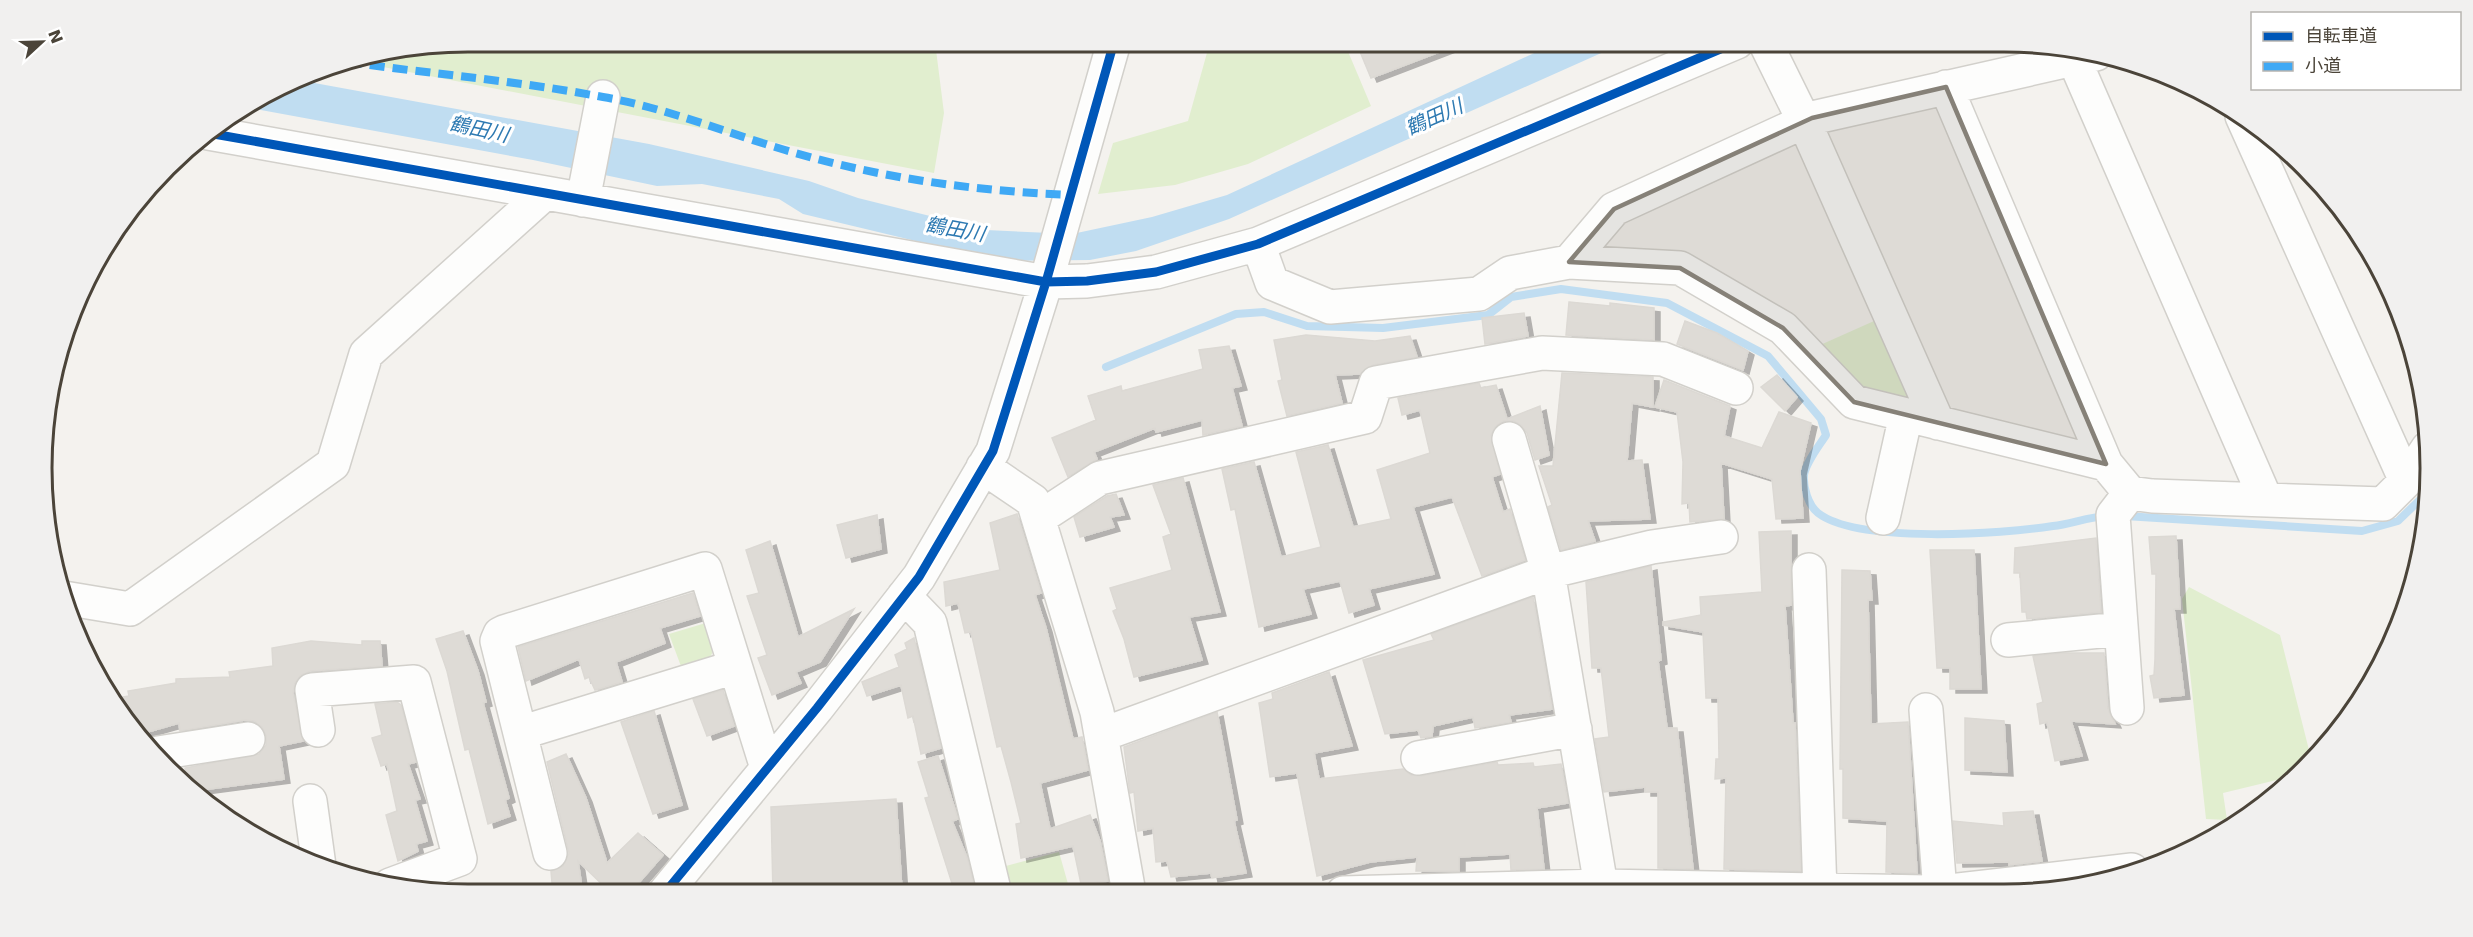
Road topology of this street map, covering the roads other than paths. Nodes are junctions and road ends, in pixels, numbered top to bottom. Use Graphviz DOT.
graph roads {
  1 [pos="1111,52"];
  2 [pos="1713,52"];
  3 [pos="1770,52"];
  4 [pos="2077,59"];
  5 [pos="2086,60"];
  6 [pos="1946,87"];
  7 [pos="601,105"];
  8 [pos="1804,122"];
  9 [pos="2249,132"];
  10 [pos="219,135"];
  11 [pos="585,191"];
  12 [pos="545,193"];
  13 [pos="1258,244"];
  14 [pos="1569,262"];
  15 [pos="1046,282"];
  16 [pos="1736,388"];
  17 [pos="1906,415"];
  18 [pos="1938,423"];
  19 [pos="1509,439"];
  20 [pos="2420,460"];
  21 [pos="2106,464"];
  22 [pos="983,467"];
  23 [pos="2406,481"];
  24 [pos="2130,493"];
  25 [pos="2266,500"];
  26 [pos="1039,518"];
  27 [pos="1883,519"];
  28 [pos="1721,537"];
  29 [pos="1809,570"];
  30 [pos="1548,572"];
  31 [pos="904,596"];
  32 [pos="74,600"];
  33 [pos="2121,629"];
  34 [pos="2008,640"];
  35 [pos="735,667"];
  36 [pos="2127,708"];
  37 [pos="1926,710"];
  38 [pos="1575,729"];
  39 [pos="318,730"];
  40 [pos="520,733"];
  41 [pos="1101,735"];
  42 [pos="248,739"];
  43 [pos="164,752"];
  44 [pos="1418,758"];
  45 [pos="767,768"];
  46 [pos="310,801"];
  47 [pos="550,853"];
  48 [pos="318,856"];
  49 [pos="405,880"];
  50 [pos="672,884"];
  51 [pos="993,884"];
  52 [pos="1127,884"];
  53 [pos="1601,884"];
  54 [pos="1820,884"];
  55 [pos="1940,884"];
  1 -- 15 [label="street"];
  2 -- 13 [label="street"];
  3 -- 8 [label="street"];
  4 -- 6 [label="street"];
  5 -- 25 [label="street"];
  6 -- 8 [label="street"];
  6 -- 21 [label="street"];
  7 -- 11 [label="street"];
  8 -- 14 [label="street"];
  8 -- 18 [label="street"];
  9 -- 23 [label="street"];
  10 -- 12 [label="street"];
  11 -- 12 [label="street"];
  11 -- 15 [label="street"];
  12 -- 32 [label="street"];
  13 -- 14 [label="street"];
  13 -- 15 [label="street"];
  14 -- 17 [label="street"];
  15 -- 22 [label="street"];
  16 -- 26 [label="street"];
  17 -- 18 [label="street"];
  17 -- 27 [label="street"];
  18 -- 21 [label="street"];
  19 -- 30 [label="street"];
  20 -- 23 [label="street"];
  21 -- 24 [label="street"];
  22 -- 26 [label="street"];
  22 -- 31 [label="street"];
  23 -- 25 [label="street"];
  24 -- 25 [label="street"];
  24 -- 33 [label="street"];
  26 -- 41 [label="street"];
  28 -- 30 [label="street"];
  29 -- 54 [label="street"];
  30 -- 38 [label="street"];
  30 -- 41 [label="street"];
  31 -- 45 [label="street"];
  31 -- 51 [label="street"];
  33 -- 34 [label="street"];
  33 -- 36 [label="street"];
  35 -- 40 [label="street"];
  35 -- 40 [label="street"];
  35 -- 45 [label="street"];
  37 -- 55 [label="street"];
  38 -- 44 [label="street"];
  38 -- 53 [label="street"];
  39 -- 49 [label="street"];
  40 -- 47 [label="street"];
  41 -- 52 [label="street"];
  42 -- 43 [label="street"];
  45 -- 50 [label="street"];
  46 -- 48 [label="street"];
}
